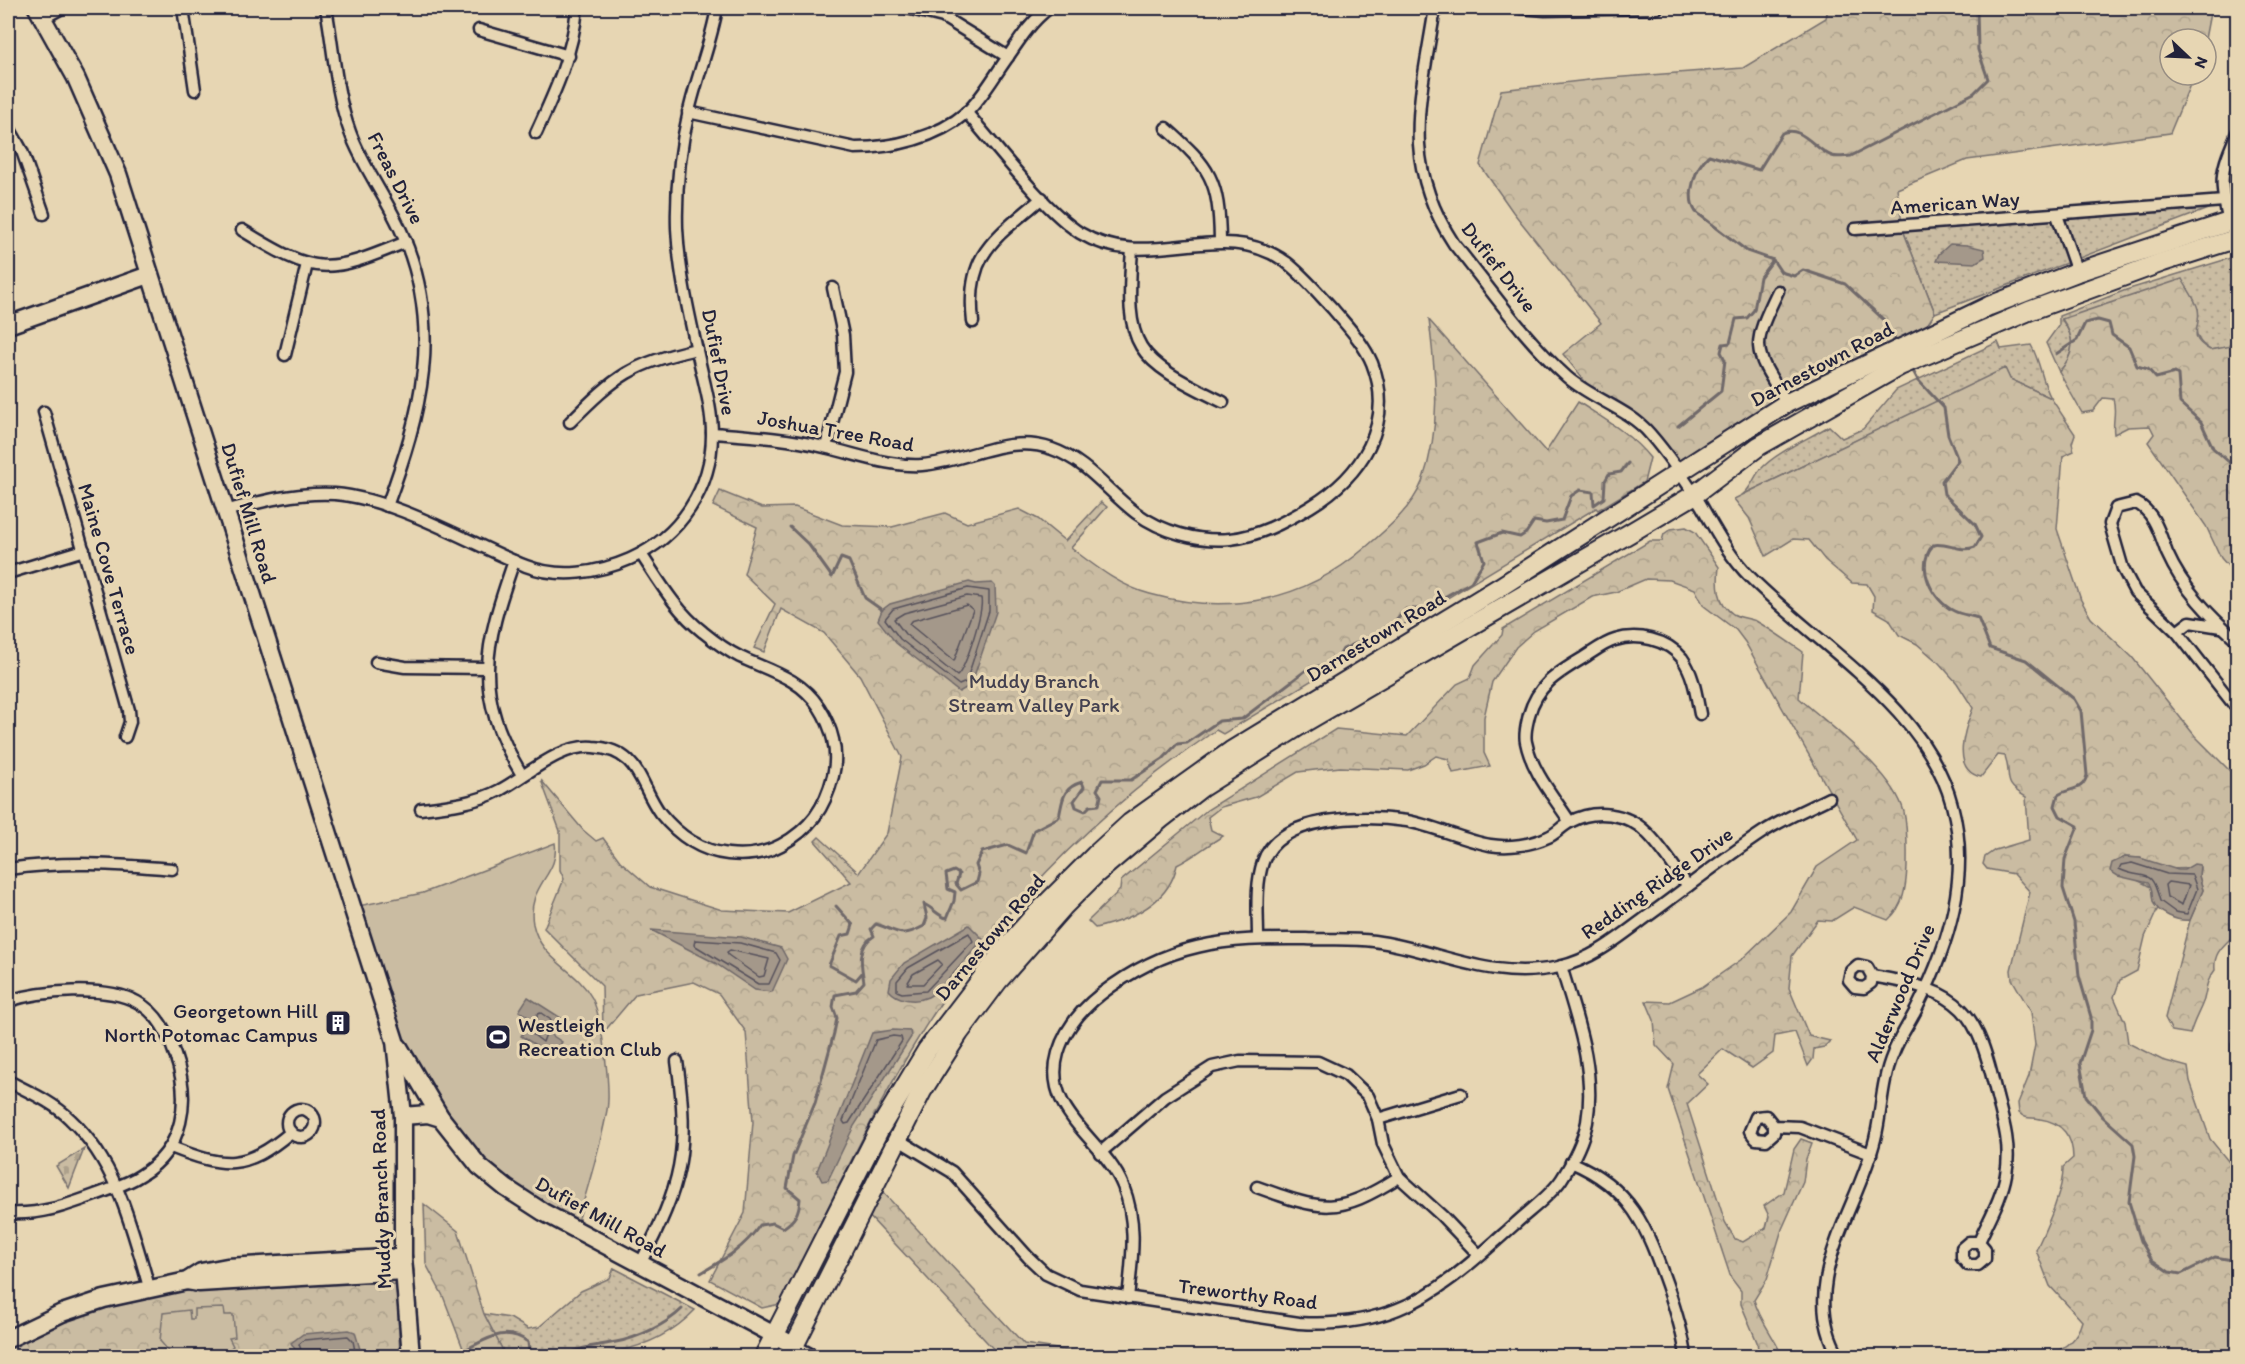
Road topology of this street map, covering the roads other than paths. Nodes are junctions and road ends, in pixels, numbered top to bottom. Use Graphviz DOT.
graph roads {
  1 [pos="62,8"];
  2 [pos="183,8"];
  3 [pos="326,8"];
  4 [pos="577,8"];
  5 [pos="717,8"];
  6 [pos="907,8"];
  7 [pos="1049,8"];
  8 [pos="1435,8"];
  9 [pos="1520,8"];
  10 [pos="1657,8"];
  11 [pos="40,13"];
  12 [pos="479,30"];
  13 [pos="568,56"];
  14 [pos="1008,57"];
  15 [pos="195,90"];
  16 [pos="688,112"];
  17 [pos="966,112"];
  18 [pos="8,126"];
  19 [pos="1166,128"];
  20 [pos="2238,131"];
  21 [pos="536,133"];
  22 [pos="1042,198"];
  23 [pos="2224,201"];
  24 [pos="44,214"];
  25 [pos="2057,215"];
  26 [pos="2235,226"];
  27 [pos="1855,229"];
  28 [pos="242,230"];
  29 [pos="1220,240"];
  30 [pos="406,242"];
  31 [pos="1132,249"];
  32 [pos="308,264"];
  33 [pos="2077,272"];
  34 [pos="149,275"];
  35 [pos="832,288"];
  36 [pos="1778,291"];
  37 [pos="973,322"];
  38 [pos="8,325"];
  39 [pos="697,349"];
  40 [pos="285,355"];
  41 [pos="1905,355"];
  42 [pos="1223,402"];
  43 [pos="1787,403"];
  44 [pos="44,412"];
  45 [pos="570,422"];
  46 [pos="712,433"];
  47 [pos="826,447"];
  48 [pos="1687,484"];
  49 [pos="387,506"];
  50 [pos="225,511"];
  51 [pos="84,550"];
  52 [pos="640,554"];
  53 [pos="514,561"];
  54 [pos="8,573"];
  55 [pos="2221,628"];
  56 [pos="2177,632"];
  57 [pos="2238,641"];
  58 [pos="376,662"];
  59 [pos="487,668"];
  60 [pos="2238,710"];
  61 [pos="1700,714"];
  62 [pos="125,737"];
  63 [pos="522,775"];
  64 [pos="1829,798"];
  65 [pos="421,809"];
  66 [pos="1570,822"];
  67 [pos="8,869"];
  68 [pos="172,869"];
  69 [pos="1688,886"];
  70 [pos="1258,938"];
  71 [pos="1561,966"];
  72 [pos="1872,976"];
  73 [pos="1926,989"];
  74 [pos="8,1001"];
  75 [pos="395,1041"];
  76 [pos="2238,1044"];
  77 [pos="677,1061"];
  78 [pos="2238,1072"];
  79 [pos="8,1081"];
  80 [pos="1461,1094"];
  81 [pos="403,1116"];
  82 [pos="441,1118"];
  83 [pos="1378,1119"];
  84 [pos="1774,1126"];
  85 [pos="291,1132"];
  86 [pos="897,1139"];
  87 [pos="171,1147"];
  88 [pos="1100,1153"];
  89 [pos="1871,1154"];
  90 [pos="1570,1162"];
  91 [pos="1399,1178"];
  92 [pos="117,1186"];
  93 [pos="1257,1187"];
  94 [pos="8,1213"];
  95 [pos="1979,1242"];
  96 [pos="1479,1255"];
  97 [pos="404,1264"];
  98 [pos="640,1264"];
  99 [pos="149,1287"];
  100 [pos="1128,1298"];
  101 [pos="776,1336"];
  102 [pos="8,1339"];
  103 [pos="792,1351"];
  104 [pos="411,1356"];
  105 [pos="764,1356"];
  106 [pos="813,1356"];
  107 [pos="1686,1356"];
  108 [pos="1839,1356"];
  1 -- 11 [label="street"];
  2 -- 15 [label="street"];
  3 -- 30 [label="street, Freas Drive"];
  4 -- 13 [label="street"];
  5 -- 16 [label="street, Dufief Drive"];
  6 -- 14 [label="street"];
  7 -- 14 [label="street"];
  8 -- 48 [label="street, Dufief Drive"];
  9 -- 10 [label="street"];
  11 -- 34 [label="main road, Dufief Mill Road"];
  12 -- 13 [label="street"];
  13 -- 21 [label="street"];
  14 -- 17 [label="street"];
  16 -- 17 [label="street"];
  16 -- 39 [label="street, Dufief Drive"];
  17 -- 22 [label="street, Joshua Tree Road"];
  18 -- 24 [label="street"];
  19 -- 29 [label="street"];
  20 -- 23 [label="street"];
  22 -- 31 [label="street, Joshua Tree Road"];
  22 -- 37 [label="street"];
  23 -- 25 [label="street, American Way"];
  23 -- 26 [label="street"];
  25 -- 27 [label="street, American Way"];
  25 -- 33 [label="street"];
  26 -- 33 [label="main road, Darnestown Road"];
  26 -- 41 [label="main road, Darnestown Road"];
  28 -- 32 [label="street"];
  29 -- 31 [label="street, Joshua Tree Road"];
  29 -- 47 [label="street, Joshua Tree Road"];
  30 -- 32 [label="street"];
  30 -- 49 [label="street, Freas Drive"];
  31 -- 42 [label="street"];
  32 -- 40 [label="street"];
  33 -- 41 [label="main road, Darnestown Road"];
  34 -- 38 [label="main road"];
  34 -- 50 [label="main road, Dufief Mill Road"];
  35 -- 47 [label="street"];
  36 -- 43 [label="street"];
  39 -- 45 [label="street"];
  39 -- 46 [label="street, Dufief Drive"];
  41 -- 43 [label="main road, Darnestown Road"];
  41 -- 48 [label="main road, Darnestown Road"];
  43 -- 48 [label="main road, Darnestown Road"];
  44 -- 51 [label="street, Maine Cove Terrace"];
  46 -- 47 [label="street, Joshua Tree Road"];
  46 -- 52 [label="street, Dufief Drive"];
  48 -- 73 [label="street, Alderwood Drive"];
  48 -- 86 [label="main road, Darnestown Road"];
  48 -- 101 [label="main road, Darnestown Road"];
  49 -- 50 [label="street, Dufief Drive"];
  49 -- 53 [label="street, Dufief Drive"];
  50 -- 75 [label="main road, Dufief Mill Road"];
  51 -- 54 [label="street"];
  51 -- 62 [label="street, Maine Cove Terrace"];
  52 -- 53 [label="street, Dufief Drive"];
  52 -- 63 [label="street"];
  53 -- 59 [label="street"];
  55 -- 56 [label="street"];
  55 -- 56 [label="street"];
  55 -- 57 [label="street"];
  56 -- 60 [label="street"];
  58 -- 59 [label="street"];
  59 -- 63 [label="street"];
  61 -- 66 [label="street"];
  63 -- 65 [label="street"];
  64 -- 69 [label="street, Redding Ridge Drive"];
  66 -- 69 [label="street"];
  66 -- 70 [label="street"];
  67 -- 68 [label="street"];
  69 -- 71 [label="street, Redding Ridge Drive"];
  70 -- 71 [label="street, Redding Ridge Drive"];
  70 -- 88 [label="street, Redding Ridge Drive"];
  71 -- 90 [label="street, Treworthy Road"];
  72 -- 73 [label="street"];
  73 -- 89 [label="street, Alderwood Drive"];
  73 -- 95 [label="street"];
  74 -- 87 [label="street"];
  75 -- 81 [label="main road, Muddy Branch Road"];
  75 -- 82 [label="main road, Dufief Mill Road"];
  76 -- 78 [label="street"];
  77 -- 98 [label="street"];
  79 -- 92 [label="street"];
  80 -- 83 [label="street"];
  81 -- 82 [label="main road"];
  81 -- 97 [label="main road, Muddy Branch Road"];
  82 -- 98 [label="main road, Dufief Mill Road"];
  83 -- 88 [label="street"];
  83 -- 91 [label="street"];
  84 -- 89 [label="street"];
  85 -- 87 [label="street"];
  86 -- 100 [label="street, Treworthy Road"];
  86 -- 103 [label="main road, Darnestown Road"];
  87 -- 92 [label="street"];
  88 -- 100 [label="street, Redding Ridge Drive"];
  89 -- 108 [label="street, Alderwood Drive"];
  90 -- 96 [label="street, Treworthy Road"];
  90 -- 107 [label="street"];
  91 -- 93 [label="street"];
  91 -- 96 [label="street"];
  92 -- 94 [label="street"];
  92 -- 99 [label="street"];
  96 -- 100 [label="street, Treworthy Road"];
  97 -- 99 [label="main road"];
  97 -- 104 [label="main road, Muddy Branch Road"];
  98 -- 101 [label="main road, Dufief Mill Road"];
  99 -- 102 [label="main road"];
  101 -- 103 [label="main road, Dufief Mill Road"];
  101 -- 105 [label="main road, Darnestown Road"];
  103 -- 106 [label="street"];
}
